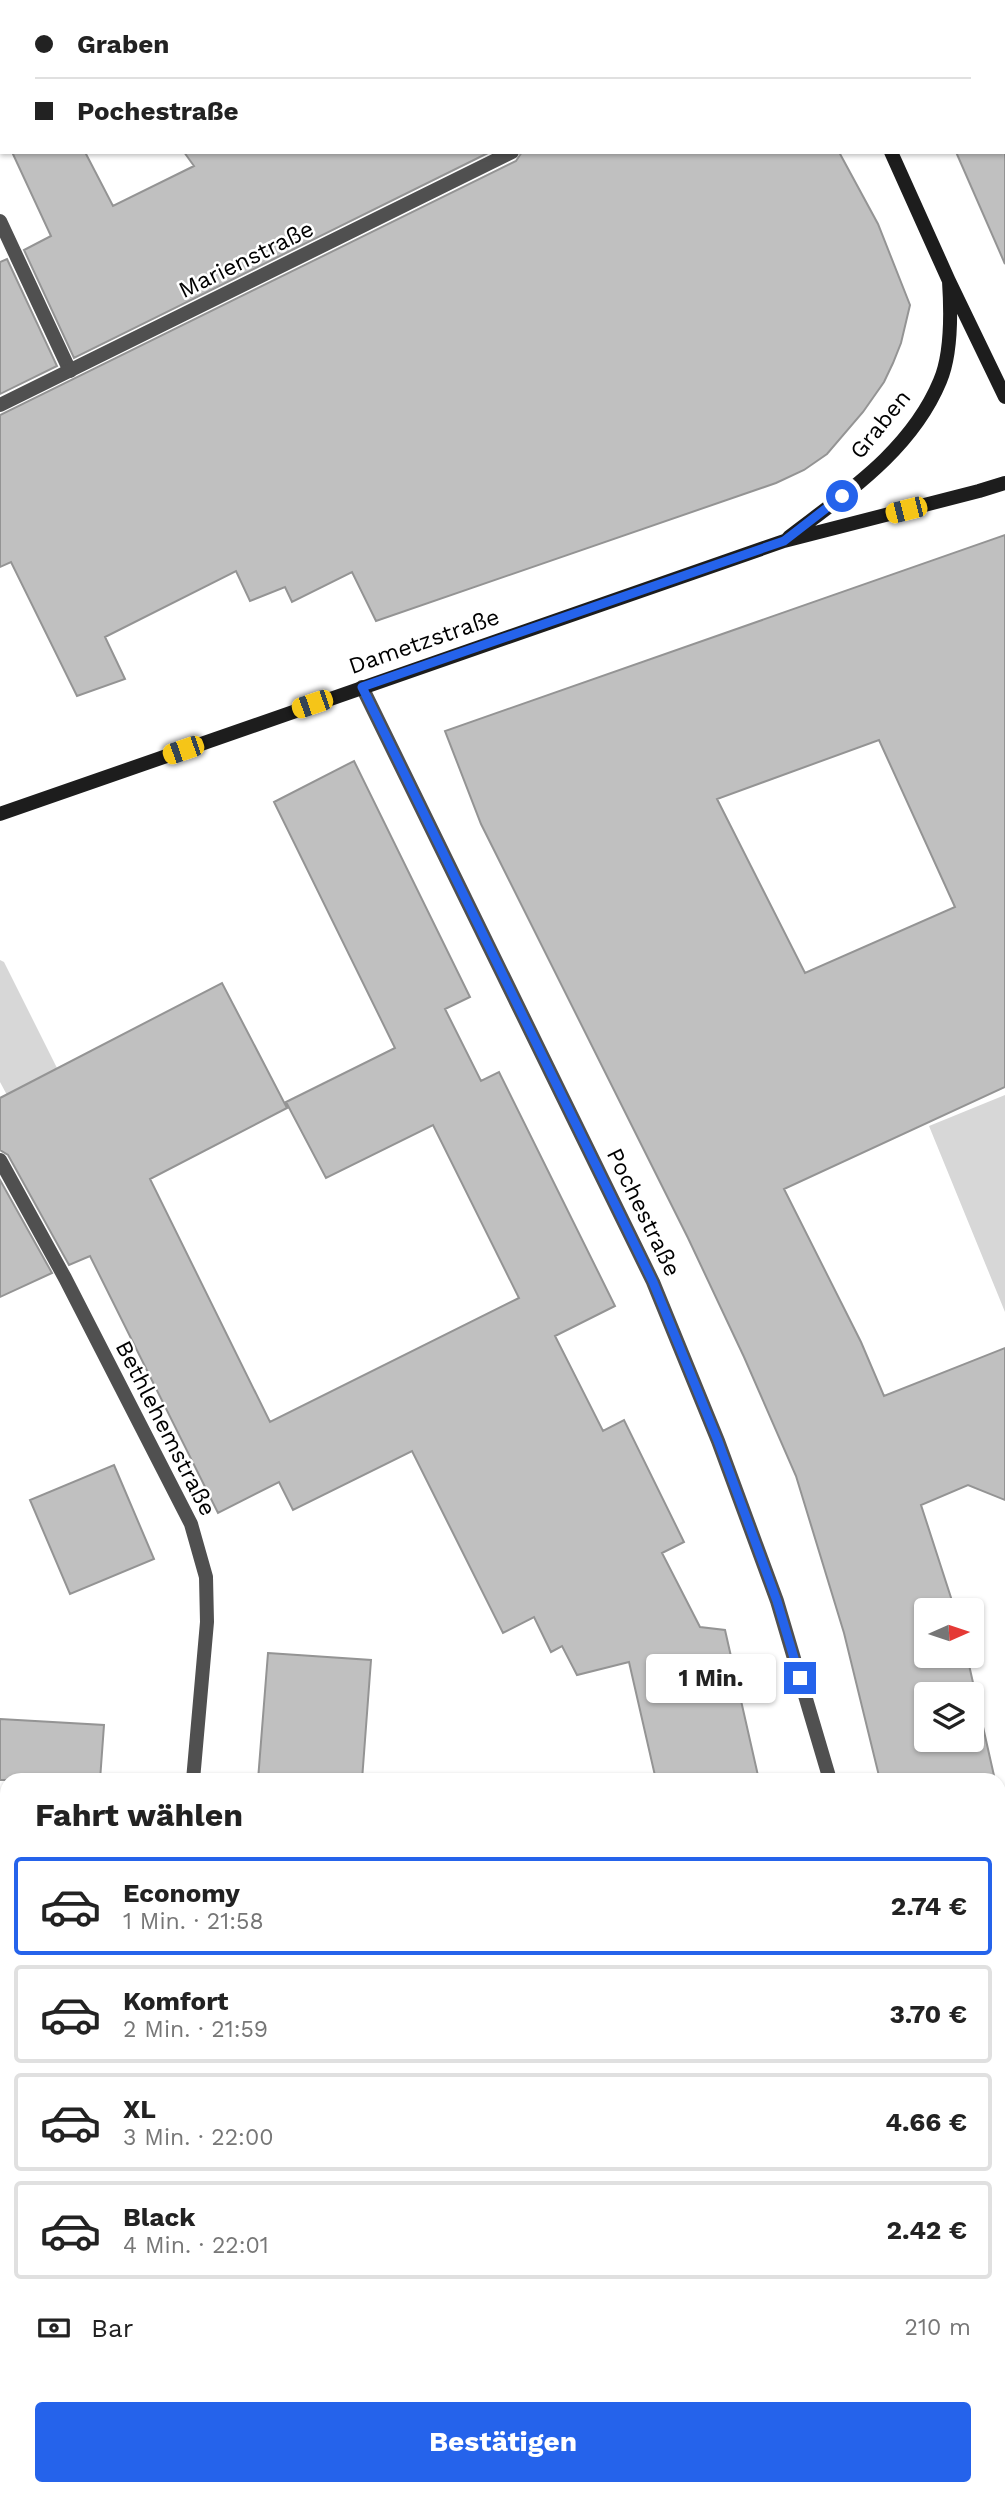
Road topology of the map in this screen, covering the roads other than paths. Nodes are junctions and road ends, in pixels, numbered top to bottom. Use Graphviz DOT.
graph roads {
  1 [pos="508,154"];
  2 [pos="892,154"];
  3 [pos="0,221"];
  4 [pos="949,281"];
  5 [pos="70,371"];
  6 [pos="1005,397"];
  7 [pos="0,405"];
  8 [pos="1005,483"];
  9 [pos="784,541"];
  10 [pos="362,687"];
  11 [pos="0,814"];
  12 [pos="0,1160"];
  13 [pos="194,1773"];
  14 [pos="828,1773"];
  1 -- 5 [label="street, Marienstraße"];
  2 -- 4 [label="main road, Graben"];
  3 -- 5 [label="street"];
  4 -- 6 [label="main road, Graben"];
  4 -- 9 [label="main road, Graben"];
  5 -- 7 [label="street, Marienstraße"];
  8 -- 9 [label="main road"];
  9 -- 10 [label="main road, Dametzstraße"];
  10 -- 11 [label="main road, Dametzstraße"];
  10 -- 14 [label="street, Pochestraße"];
  12 -- 13 [label="street, Bethlehemstraße"];
}
